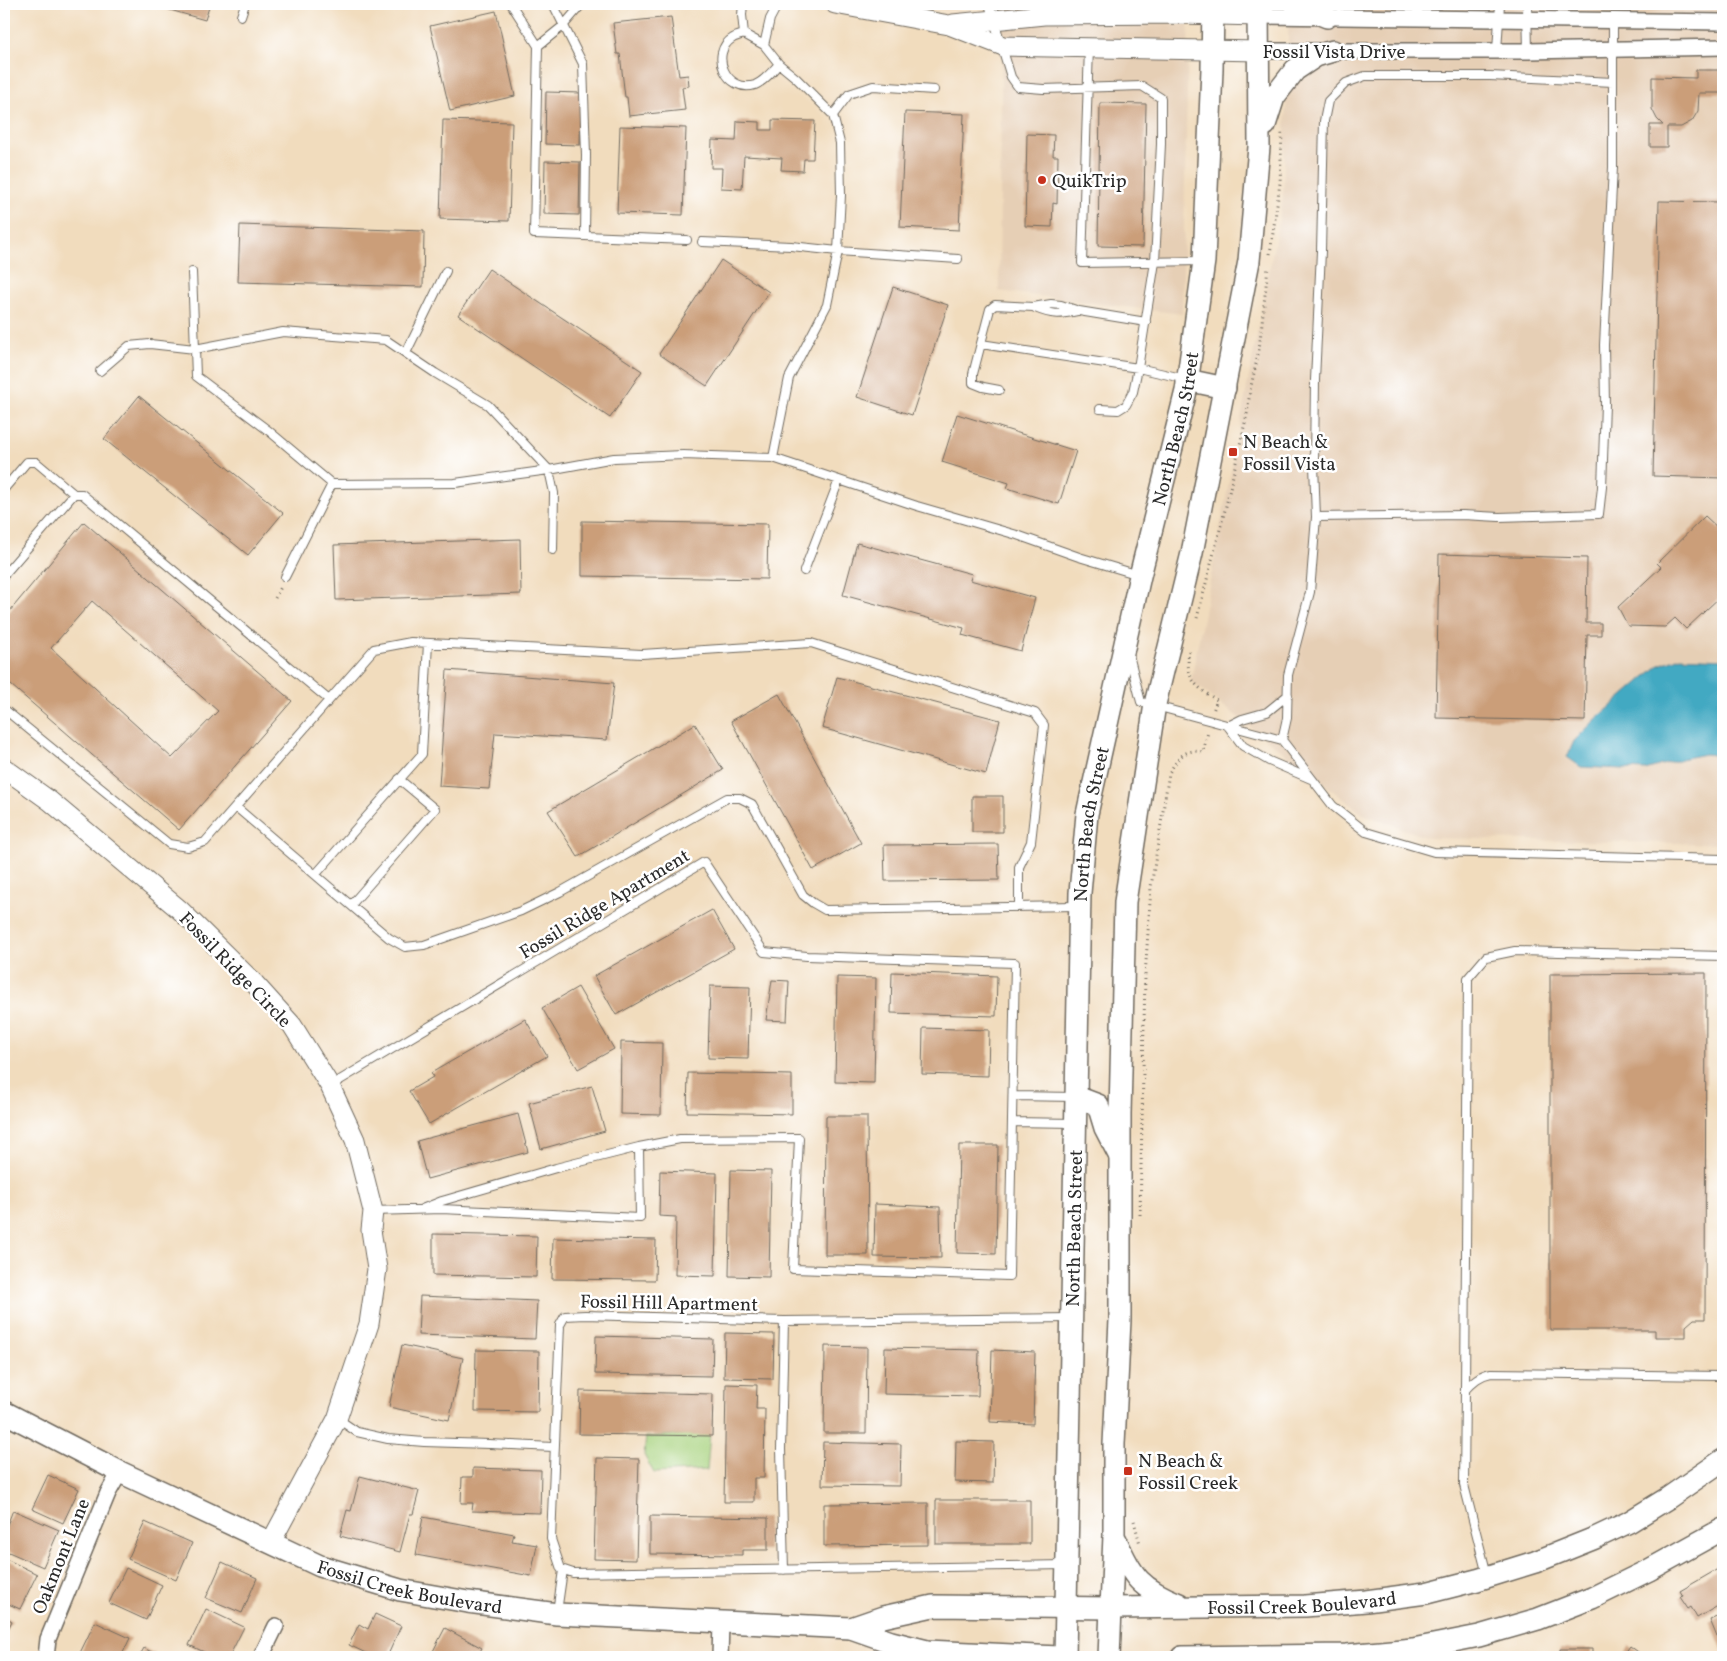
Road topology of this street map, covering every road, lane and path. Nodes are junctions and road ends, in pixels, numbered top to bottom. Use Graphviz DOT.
graph roads {
  1 [pos="245,4"];
  2 [pos="512,4"];
  3 [pos="552,4"];
  4 [pos="582,4"];
  5 [pos="743,4"];
  6 [pos="778,4"];
  7 [pos="836,4"];
  8 [pos="1295,4"];
  9 [pos="1527,4"];
  10 [pos="1213,9"];
  11 [pos="1258,10"];
  12 [pos="1499,11"];
  13 [pos="992,12"];
  14 [pos="241,16"];
  15 [pos="1327,17"];
  16 [pos="1528,20"];
  17 [pos="1613,20"];
  18 [pos="1723,22"];
  19 [pos="949,25"];
  20 [pos="563,26"];
  21 [pos="744,34"];
  22 [pos="764,45"];
  23 [pos="538,46"];
  24 [pos="1003,46"];
  25 [pos="1089,46"];
  26 [pos="1613,48"];
  27 [pos="1723,48"];
  28 [pos="1213,50"];
  29 [pos="1259,51"];
  30 [pos="1333,51"];
  31 [pos="1497,51"];
  32 [pos="1528,51"];
  33 [pos="778,64"];
  34 [pos="1613,82"];
  35 [pos="1088,88"];
  36 [pos="934,90"];
  37 [pos="833,115"];
  38 [pos="1282,130"];
  39 [pos="1259,147"];
  40 [pos="585,236"];
  41 [pos="687,240"];
  42 [pos="702,242"];
  43 [pos="838,251"];
  44 [pos="958,259"];
  45 [pos="1204,261"];
  46 [pos="1155,262"];
  47 [pos="446,271"];
  48 [pos="192,272"];
  49 [pos="1146,322"];
  50 [pos="981,344"];
  51 [pos="195,349"];
  52 [pos="406,353"];
  53 [pos="1138,368"];
  54 [pos="100,371"];
  55 [pos="1187,380"];
  56 [pos="1225,388"];
  57 [pos="998,390"];
  58 [pos="1100,409"];
  59 [pos="773,458"];
  60 [pos="549,470"];
  61 [pos="839,480"];
  62 [pos="332,484"];
  63 [pos="4,489"];
  64 [pos="74,494"];
  65 [pos="1316,517"];
  66 [pos="553,550"];
  67 [pos="804,571"];
  68 [pos="4,575"];
  69 [pos="1140,576"];
  70 [pos="285,577"];
  71 [pos="1195,625"];
  72 [pos="1125,640"];
  73 [pos="428,643"];
  74 [pos="1190,644"];
  75 [pos="1288,695"];
  76 [pos="329,700"];
  77 [pos="1216,700"];
  78 [pos="1155,704"];
  79 [pos="4,709"];
  80 [pos="1228,726"];
  81 [pos="1282,740"];
  82 [pos="1203,752"];
  83 [pos="4,768"];
  84 [pos="1312,779"];
  85 [pos="399,780"];
  86 [pos="236,807"];
  87 [pos="1723,859"];
  88 [pos="316,874"];
  89 [pos="351,905"];
  90 [pos="1080,906"];
  91 [pos="1019,907"];
  92 [pos="1723,956"];
  93 [pos="330,1086"];
  94 [pos="1013,1096"];
  95 [pos="1077,1098"];
  96 [pos="1012,1122"];
  97 [pos="1076,1124"];
  98 [pos="639,1147"];
  99 [pos="1120,1157"];
  100 [pos="422,1209"];
  101 [pos="373,1211"];
  102 [pos="1140,1224"];
  103 [pos="1072,1318"];
  104 [pos="784,1321"];
  105 [pos="1723,1378"];
  106 [pos="1465,1390"];
  107 [pos="4,1412"];
  108 [pos="338,1419"];
  109 [pos="554,1447"];
  110 [pos="1723,1460"];
  111 [pos="120,1472"];
  112 [pos="1133,1520"];
  113 [pos="1723,1529"];
  114 [pos="1114,1535"];
  115 [pos="271,1542"];
  116 [pos="1140,1545"];
  117 [pos="1067,1565"];
  118 [pos="563,1570"];
  119 [pos="784,1570"];
  120 [pos="1487,1577"];
  121 [pos="1066,1607"];
  122 [pos="1186,1607"];
  123 [pos="1111,1608"];
  124 [pos="557,1614"];
  125 [pos="721,1623"];
  126 [pos="276,1626"];
  127 [pos="851,1628"];
  128 [pos="1445,1650"];
  129 [pos="927,1654"];
  130 [pos="46,1657"];
  131 [pos="261,1657"];
  132 [pos="720,1657"];
  133 [pos="1059,1657"];
  134 [pos="1065,1657"];
  135 [pos="1109,1657"];
  136 [pos="1182,1657"];
  137 [pos="1186,1657"];
  1 -- 14 [label="lane"];
  2 -- 23 [label="lane"];
  3 -- 20 [label="lane"];
  4 -- 20 [label="lane"];
  5 -- 21 [label="lane"];
  6 -- 22 [label="lane"];
  7 -- 19 [label="street, Fossil Vista Drive"];
  8 -- 15 [label="main road"];
  9 -- 16 [label="lane"];
  10 -- 11 [label="street, Fossil Vista Drive"];
  10 -- 13 [label="street, Fossil Vista Drive"];
  10 -- 28 [label="main road, North Beach Street"];
  11 -- 15 [label="street, Fossil Vista Drive"];
  11 -- 29 [label="main road"];
  12 -- 15 [label="street, Fossil Vista Drive"];
  12 -- 16 [label="street, Fossil Vista Drive"];
  12 -- 31 [label="lane"];
  13 -- 19 [label="street, Fossil Vista Drive"];
  13 -- 24 [label="lane"];
  16 -- 17 [label="street, Fossil Vista Drive"];
  16 -- 32 [label="lane"];
  17 -- 18 [label="street, Fossil Vista Drive"];
  17 -- 26 [label="lane"];
  19 -- 24 [label="street, Fossil Vista Drive"];
  20 -- 23 [label="lane"];
  20 -- 40 [label="lane"];
  21 -- 22 [label="lane"];
  21 -- 33 [label="lane"];
  22 -- 33 [label="lane"];
  23 -- 40 [label="lane"];
  24 -- 25 [label="street, Fossil Vista Drive"];
  24 -- 35 [label="lane"];
  25 -- 28 [label="street, Fossil Vista Drive"];
  25 -- 35 [label="lane"];
  26 -- 27 [label="street, Fossil Vista Drive"];
  26 -- 32 [label="street, Fossil Vista Drive"];
  26 -- 34 [label="lane"];
  28 -- 29 [label="street, Fossil Vista Drive"];
  28 -- 45 [label="main road, North Beach Street"];
  29 -- 30 [label="street, Fossil Vista Drive"];
  29 -- 39 [label="main road"];
  30 -- 31 [label="street, Fossil Vista Drive"];
  30 -- 39 [label="main road"];
  31 -- 32 [label="street, Fossil Vista Drive"];
  33 -- 37 [label="lane"];
  34 -- 65 [label="lane"];
  34 -- 65 [label="lane"];
  35 -- 46 [label="lane"];
  35 -- 46 [label="lane"];
  36 -- 37 [label="lane"];
  37 -- 43 [label="lane"];
  38 -- 71 [label="path"];
  39 -- 56 [label="main road"];
  40 -- 41 [label="lane"];
  42 -- 43 [label="lane"];
  43 -- 44 [label="lane"];
  43 -- 59 [label="lane"];
  45 -- 46 [label="lane"];
  45 -- 55 [label="main road, North Beach Street"];
  46 -- 49 [label="lane"];
  47 -- 52 [label="lane"];
  48 -- 51 [label="lane"];
  49 -- 50 [label="lane"];
  49 -- 53 [label="lane"];
  50 -- 53 [label="lane"];
  50 -- 57 [label="lane"];
  51 -- 52 [label="lane"];
  51 -- 54 [label="lane"];
  51 -- 62 [label="lane"];
  52 -- 60 [label="lane"];
  53 -- 55 [label="lane"];
  53 -- 58 [label="lane"];
  55 -- 56 [label="main road"];
  55 -- 69 [label="main road, North Beach Street"];
  56 -- 78 [label="main road"];
  59 -- 60 [label="lane"];
  59 -- 61 [label="lane"];
  60 -- 62 [label="lane"];
  60 -- 66 [label="lane"];
  61 -- 67 [label="lane"];
  61 -- 69 [label="lane"];
  62 -- 70 [label="lane"];
  63 -- 64 [label="lane"];
  64 -- 68 [label="lane"];
  64 -- 76 [label="lane"];
  65 -- 75 [label="lane"];
  69 -- 72 [label="main road, North Beach Street"];
  72 -- 78 [label="lane"];
  72 -- 90 [label="main road, North Beach Street"];
  73 -- 76 [label="lane"];
  73 -- 85 [label="lane"];
  73 -- 91 [label="lane"];
  74 -- 77 [label="path"];
  75 -- 80 [label="lane"];
  75 -- 81 [label="lane"];
  76 -- 86 [label="lane"];
  78 -- 80 [label="lane"];
  78 -- 99 [label="main road"];
  79 -- 86 [label="lane"];
  80 -- 81 [label="lane"];
  80 -- 84 [label="lane"];
  81 -- 84 [label="lane"];
  82 -- 102 [label="path"];
  83 -- 93 [label="street, Fossil Ridge Circle"];
  84 -- 87 [label="lane"];
  85 -- 88 [label="lane"];
  85 -- 89 [label="lane"];
  86 -- 88 [label="lane"];
  88 -- 89 [label="lane"];
  89 -- 91 [label="lane"];
  90 -- 91 [label="lane"];
  90 -- 95 [label="main road, North Beach Street"];
  92 -- 106 [label="lane"];
  93 -- 94 [label="lane, Fossil Ridge Apartment"];
  93 -- 101 [label="street, Fossil Ridge Circle"];
  94 -- 95 [label="lane"];
  94 -- 96 [label="lane, Fossil Ridge Apartment"];
  95 -- 97 [label="main road, North Beach Street"];
  95 -- 99 [label="main road"];
  96 -- 97 [label="lane"];
  96 -- 98 [label="lane, Fossil Ridge Apartment"];
  97 -- 103 [label="main road, North Beach Street"];
  98 -- 100 [label="lane, Fossil Ridge Apartment"];
  98 -- 100 [label="lane, Fossil Ridge Apartment"];
  99 -- 114 [label="main road"];
  100 -- 101 [label="lane, Fossil Ridge Apartment"];
  101 -- 108 [label="street, Fossil Ridge Circle"];
  103 -- 104 [label="lane, Fossil Hill Apartment"];
  103 -- 117 [label="main road, North Beach Street"];
  104 -- 109 [label="lane, Fossil Hill Apartment"];
  104 -- 119 [label="lane, Fossil Hill Apartment"];
  105 -- 106 [label="lane"];
  106 -- 120 [label="lane"];
  107 -- 111 [label="main road, Fossil Creek Boulevard"];
  108 -- 109 [label="lane"];
  108 -- 115 [label="street, Fossil Ridge Circle"];
  109 -- 118 [label="lane, Fossil Hill Apartment"];
  110 -- 120 [label="main road, Fossil Creek Boulevard"];
  111 -- 115 [label="main road, Fossil Creek Boulevard"];
  111 -- 130 [label="street, Oakmont Lane"];
  112 -- 116 [label="path"];
  113 -- 128 [label="main road"];
  114 -- 122 [label="main road"];
  114 -- 123 [label="main road"];
  115 -- 124 [label="main road, Fossil Creek Boulevard"];
  117 -- 119 [label="lane"];
  117 -- 121 [label="main road, North Beach Street"];
  118 -- 119 [label="lane"];
  118 -- 124 [label="lane"];
  120 -- 122 [label="main road, Fossil Creek Boulevard"];
  121 -- 123 [label="main road, Fossil Creek Boulevard"];
  121 -- 127 [label="main road, Fossil Creek Boulevard"];
  121 -- 134 [label="main road, North Beach Street"];
  122 -- 123 [label="main road, Fossil Creek Boulevard"];
  123 -- 135 [label="main road"];
  124 -- 125 [label="main road, Fossil Creek Boulevard"];
  125 -- 127 [label="main road, Fossil Creek Boulevard"];
  125 -- 132 [label="street"];
  126 -- 131 [label="street"];
  127 -- 129 [label="main road, Fossil Creek Boulevard"];
  128 -- 137 [label="main road"];
  129 -- 133 [label="main road, Fossil Creek Boulevard"];
  136 -- 137 [label="main road"];
}
